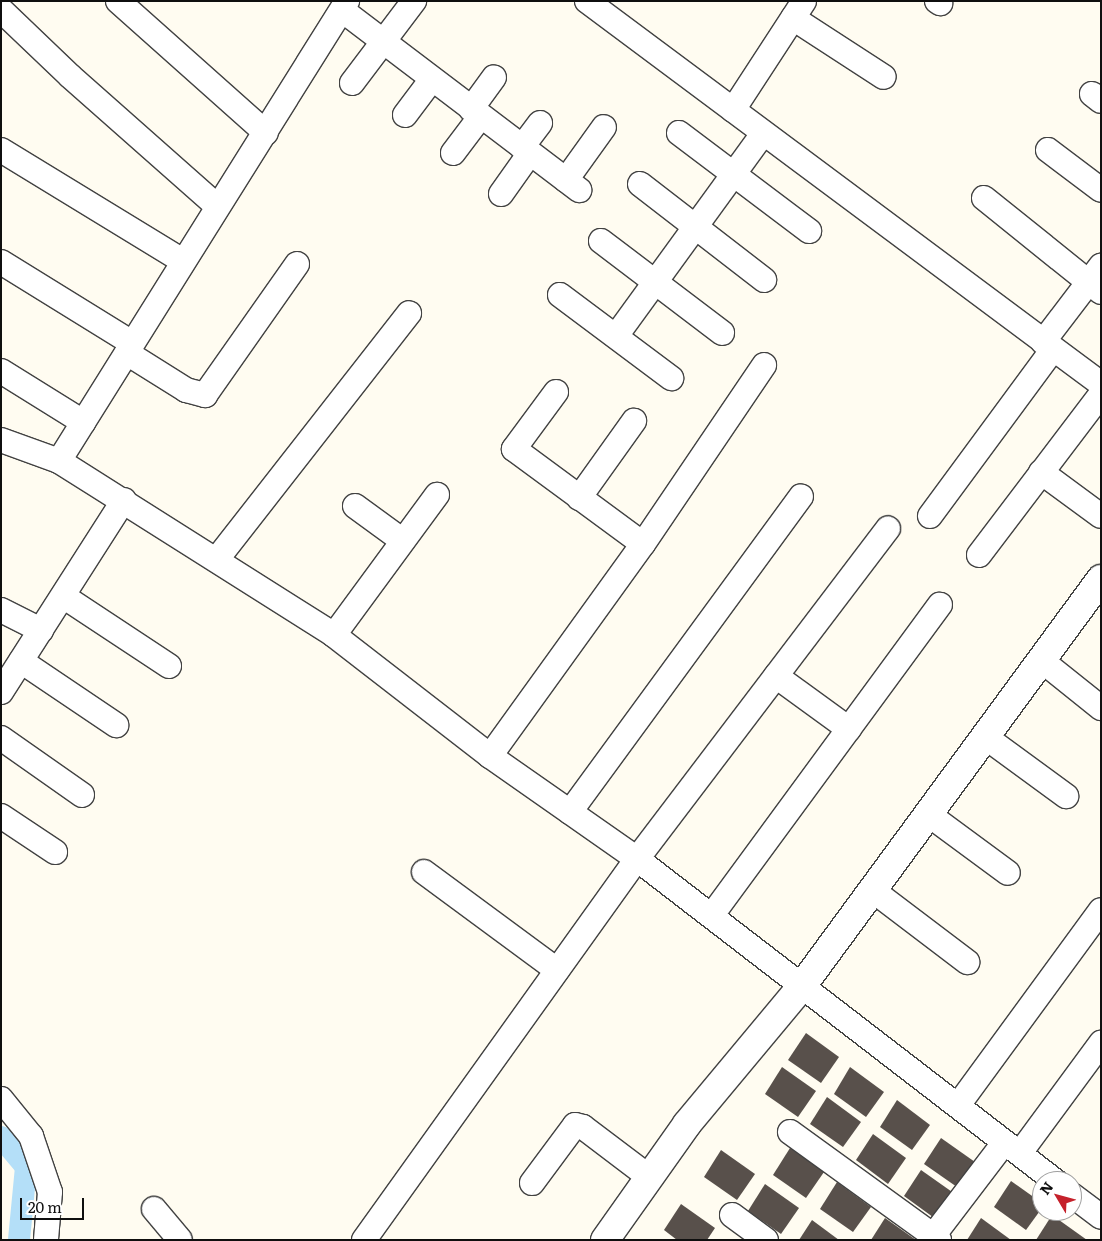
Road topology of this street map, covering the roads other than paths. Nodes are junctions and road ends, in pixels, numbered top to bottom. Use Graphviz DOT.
graph roads {
  1 [pos="118,1"];
  2 [pos="414,1"];
  3 [pos="587,1"];
  4 [pos="344,6"];
  5 [pos="801,6"];
  6 [pos="1,10"];
  7 [pos="383,41"];
  8 [pos="494,77"];
  9 [pos="884,77"];
  10 [pos="432,79"];
  11 [pos="352,83"];
  12 [pos="733,110"];
  13 [pos="476,112"];
  14 [pos="405,115"];
  15 [pos="540,123"];
  16 [pos="604,127"];
  17 [pos="266,133"];
  18 [pos="679,133"];
  19 [pos="763,134"];
  20 [pos="1,150"];
  21 [pos="526,150"];
  22 [pos="1048,150"];
  23 [pos="453,153"];
  24 [pos="734,175"];
  25 [pos="640,184"];
  26 [pos="1101,190"];
  27 [pos="501,194"];
  28 [pos="984,198"];
  29 [pos="217,206"];
  30 [pos="696,227"];
  31 [pos="809,231"];
  32 [pos="601,240"];
  33 [pos="183,261"];
  34 [pos="1,262"];
  35 [pos="297,264"];
  36 [pos="764,280"];
  37 [pos="1097,280"];
  38 [pos="655,283"];
  39 [pos="560,295"];
  40 [pos="409,314"];
  41 [pos="722,333"];
  42 [pos="616,336"];
  43 [pos="1048,345"];
  44 [pos="130,348"];
  45 [pos="764,365"];
  46 [pos="1,371"];
  47 [pos="671,378"];
  48 [pos="1101,384"];
  49 [pos="556,392"];
  50 [pos="1101,394"];
  51 [pos="634,421"];
  52 [pos="83,422"];
  53 [pos="1,440"];
  54 [pos="59,461"];
  55 [pos="1041,472"];
  56 [pos="437,495"];
  57 [pos="801,496"];
  58 [pos="579,498"];
  59 [pos="124,500"];
  60 [pos="355,506"];
  61 [pos="930,516"];
  62 [pos="1101,516"];
  63 [pos="888,528"];
  64 [pos="402,541"];
  65 [pos="642,544"];
  66 [pos="979,555"];
  67 [pos="217,559"];
  68 [pos="1101,579"];
  69 [pos="63,596"];
  70 [pos="940,605"];
  71 [pos="1,610"];
  72 [pos="41,630"];
  73 [pos="334,635"];
  74 [pos="1041,660"];
  75 [pos="21,661"];
  76 [pos="169,666"];
  77 [pos="776,676"];
  78 [pos="1,692"];
  79 [pos="1101,708"];
  80 [pos="116,724"];
  81 [pos="849,729"];
  82 [pos="984,736"];
  83 [pos="1,738"];
  84 [pos="490,756"];
  85 [pos="82,795"];
  86 [pos="1066,796"];
  87 [pos="570,812"];
  88 [pos="928,814"];
  89 [pos="1,816"];
  90 [pos="55,852"];
  91 [pos="637,859"];
  92 [pos="424,872"];
  93 [pos="1008,872"];
  94 [pos="871,889"];
  95 [pos="1101,910"];
  96 [pos="712,915"];
  97 [pos="968,962"];
  98 [pos="558,970"];
  99 [pos="802,986"];
  100 [pos="1101,1043"];
  101 [pos="1,1099"];
  102 [pos="958,1104"];
  103 [pos="790,1132"];
  104 [pos="1012,1148"];
  105 [pos="1042,1171"];
  106 [pos="649,1177"];
  107 [pos="532,1184"];
  108 [pos="1082,1203"];
  109 [pos="154,1209"];
  110 [pos="732,1215"];
  111 [pos="1101,1217"];
  112 [pos="934,1238"];
  113 [pos="46,1240"];
  114 [pos="180,1240"];
  115 [pos="364,1240"];
  116 [pos="605,1240"];
  117 [pos="766,1240"];
  1 -- 17 [label="street"];
  2 -- 7 [label="street"];
  3 -- 12 [label="street"];
  4 -- 7 [label="street"];
  4 -- 17 [label="street"];
  5 -- 9 [label="street"];
  5 -- 12 [label="street"];
  6 -- 29 [label="street"];
  7 -- 10 [label="street"];
  7 -- 11 [label="street"];
  8 -- 13 [label="street"];
  10 -- 13 [label="street"];
  10 -- 14 [label="street"];
  12 -- 19 [label="street"];
  13 -- 21 [label="street"];
  13 -- 23 [label="street"];
  15 -- 21 [label="street"];
  16 -- 21 [label="street"];
  17 -- 29 [label="street"];
  18 -- 24 [label="street"];
  19 -- 24 [label="street"];
  19 -- 43 [label="street"];
  20 -- 33 [label="street"];
  21 -- 27 [label="street"];
  22 -- 26 [label="street"];
  24 -- 30 [label="street"];
  24 -- 31 [label="street"];
  25 -- 30 [label="street"];
  28 -- 37 [label="street"];
  29 -- 33 [label="street"];
  30 -- 36 [label="street"];
  30 -- 38 [label="street"];
  32 -- 38 [label="street"];
  33 -- 44 [label="street"];
  34 -- 44 [label="street"];
  35 -- 44 [label="street"];
  37 -- 43 [label="street"];
  38 -- 41 [label="street"];
  38 -- 42 [label="street"];
  39 -- 42 [label="street"];
  40 -- 67 [label="street"];
  42 -- 47 [label="street"];
  43 -- 48 [label="street"];
  43 -- 61 [label="street"];
  44 -- 52 [label="street"];
  45 -- 65 [label="street"];
  46 -- 52 [label="street"];
  49 -- 58 [label="street"];
  50 -- 55 [label="street"];
  51 -- 58 [label="street"];
  52 -- 54 [label="street"];
  53 -- 54 [label="street"];
  54 -- 59 [label="street"];
  55 -- 62 [label="street"];
  55 -- 66 [label="street"];
  56 -- 64 [label="street"];
  57 -- 87 [label="street"];
  58 -- 65 [label="street"];
  59 -- 67 [label="street"];
  59 -- 69 [label="street"];
  60 -- 64 [label="street"];
  63 -- 77 [label="street"];
  64 -- 73 [label="street"];
  65 -- 84 [label="street"];
  67 -- 73 [label="street"];
  68 -- 74 [label="street"];
  69 -- 72 [label="street"];
  69 -- 76 [label="street"];
  70 -- 81 [label="street"];
  71 -- 72 [label="street"];
  72 -- 75 [label="street"];
  73 -- 84 [label="street"];
  74 -- 79 [label="street"];
  74 -- 82 [label="street"];
  75 -- 78 [label="street"];
  75 -- 80 [label="street"];
  77 -- 81 [label="street"];
  77 -- 91 [label="street"];
  81 -- 96 [label="street"];
  82 -- 86 [label="street"];
  82 -- 88 [label="street"];
  83 -- 85 [label="street"];
  84 -- 87 [label="street"];
  87 -- 91 [label="street"];
  88 -- 93 [label="street"];
  88 -- 94 [label="street"];
  89 -- 90 [label="street"];
  91 -- 96 [label="street"];
  91 -- 98 [label="street"];
  92 -- 98 [label="street"];
  94 -- 97 [label="street"];
  94 -- 99 [label="street"];
  95 -- 102 [label="street"];
  96 -- 99 [label="street"];
  98 -- 115 [label="street"];
  99 -- 102 [label="street"];
  99 -- 106 [label="street"];
  100 -- 104 [label="street"];
  101 -- 113 [label="street"];
  102 -- 104 [label="street"];
  103 -- 112 [label="street"];
  104 -- 105 [label="street"];
  104 -- 112 [label="street"];
  106 -- 107 [label="street"];
  106 -- 116 [label="street"];
  108 -- 111 [label="street"];
  109 -- 114 [label="street"];
  110 -- 117 [label="street"];
}
